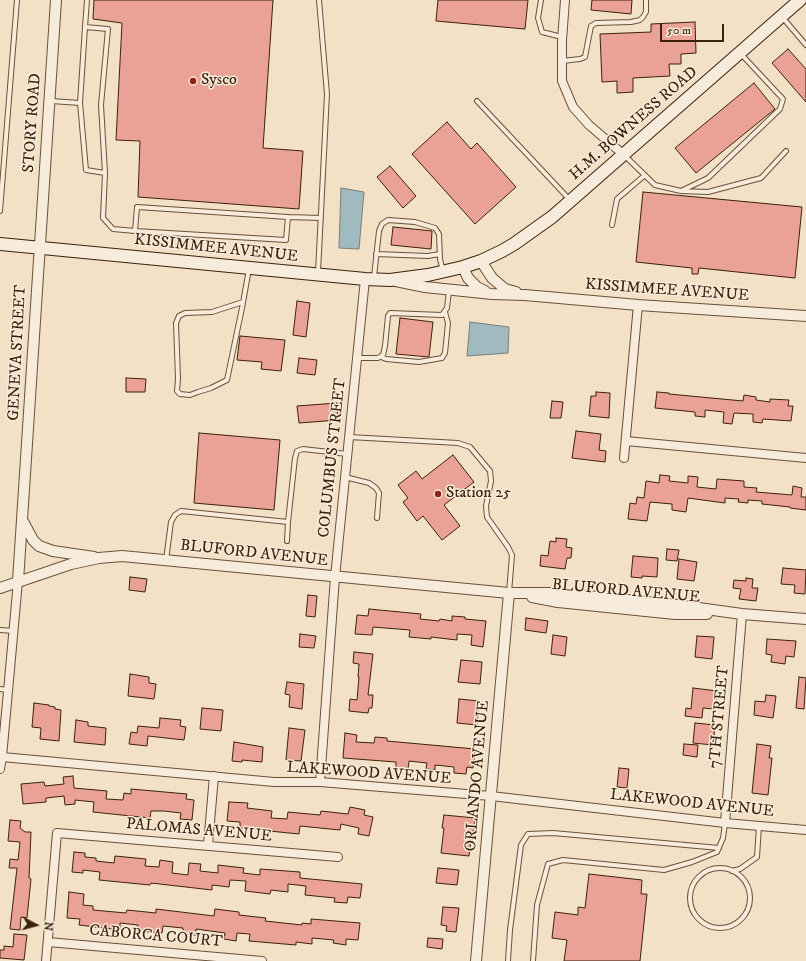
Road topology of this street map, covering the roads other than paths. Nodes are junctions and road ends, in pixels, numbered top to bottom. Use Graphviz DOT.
graph roads {
  1 [pos="17,0"];
  2 [pos="56,0"];
  3 [pos="87,0"];
  4 [pos="319,0"];
  5 [pos="541,0"];
  6 [pos="565,0"];
  7 [pos="646,0"];
  8 [pos="800,0"];
  9 [pos="781,16"];
  10 [pos="85,27"];
  11 [pos="562,36"];
  12 [pos="806,45"];
  13 [pos="739,53"];
  14 [pos="562,61"];
  15 [pos="50,100"];
  16 [pos="477,101"];
  17 [pos="80,102"];
  18 [pos="786,151"];
  19 [pos="624,155"];
  20 [pos="105,173"];
  21 [pos="645,176"];
  22 [pos="681,191"];
  23 [pos="571,201"];
  24 [pos="0,211"];
  25 [pos="288,217"];
  26 [pos="321,218"];
  27 [pos="612,225"];
  28 [pos="135,231"];
  29 [pos="0,244"];
  30 [pos="40,248"];
  31 [pos="376,254"];
  32 [pos="440,254"];
  33 [pos="481,261"];
  34 [pos="464,267"];
  35 [pos="249,268"];
  36 [pos="443,272"];
  37 [pos="318,275"];
  38 [pos="370,280"];
  39 [pos="390,280"];
  40 [pos="450,290"];
  41 [pos="492,294"];
  42 [pos="525,295"];
  43 [pos="243,302"];
  44 [pos="638,305"];
  45 [pos="445,312"];
  46 [pos="806,316"];
  47 [pos="381,357"];
  48 [pos="357,358"];
  49 [pos="349,437"];
  50 [pos="626,442"];
  51 [pos="348,454"];
  52 [pos="624,458"];
  53 [pos="806,458"];
  54 [pos="345,476"];
  55 [pos="377,518"];
  56 [pos="23,521"];
  57 [pos="288,522"];
  58 [pos="287,542"];
  59 [pos="99,558"];
  60 [pos="166,560"];
  61 [pos="335,577"];
  62 [pos="18,581"];
  63 [pos="0,588"];
  64 [pos="509,593"];
  65 [pos="742,614"];
  66 [pos="806,619"];
  67 [pos="0,630"];
  68 [pos="14,631"];
  69 [pos="4,690"];
  70 [pos="2,730"];
  71 [pos="2,757"];
  72 [pos="0,769"];
  73 [pos="214,776"];
  74 [pos="320,782"];
  75 [pos="491,796"];
  76 [pos="725,823"];
  77 [pos="760,826"];
  78 [pos="806,830"];
  79 [pos="208,845"];
  80 [pos="719,848"];
  81 [pos="338,857"];
  82 [pos="732,871"];
  83 [pos="48,942"];
  84 [pos="46,961"];
  85 [pos="262,961"];
  86 [pos="476,961"];
  87 [pos="508,961"];
  88 [pos="533,961"];
  1 -- 24 [label="lane"];
  2 -- 15 [label="street, STORY ROAD"];
  3 -- 10 [label="lane"];
  4 -- 26 [label="lane"];
  5 -- 11 [label="lane"];
  6 -- 11 [label="street"];
  7 -- 14 [label="lane"];
  8 -- 9 [label="main road, H.M. BOWNESS ROAD"];
  9 -- 12 [label="lane"];
  9 -- 13 [label="main road, H.M. BOWNESS ROAD"];
  10 -- 17 [label="lane"];
  10 -- 20 [label="lane"];
  11 -- 14 [label="street"];
  13 -- 19 [label="main road, H.M. BOWNESS ROAD"];
  13 -- 22 [label="lane"];
  14 -- 19 [label="street"];
  15 -- 17 [label="lane"];
  15 -- 30 [label="street, STORY ROAD"];
  16 -- 23 [label="lane"];
  17 -- 20 [label="lane"];
  18 -- 22 [label="lane"];
  19 -- 21 [label="lane"];
  19 -- 23 [label="main road, H.M. BOWNESS ROAD"];
  20 -- 28 [label="lane"];
  21 -- 22 [label="lane"];
  21 -- 27 [label="lane"];
  23 -- 33 [label="main road, H.M. BOWNESS ROAD"];
  25 -- 26 [label="lane"];
  25 -- 28 [label="lane"];
  25 -- 28 [label="lane"];
  26 -- 37 [label="lane"];
  29 -- 30 [label="main road, KISSIMMEE AVENUE"];
  30 -- 35 [label="main road, KISSIMMEE AVENUE"];
  30 -- 56 [label="street, GENEVA STREET"];
  31 -- 32 [label="lane"];
  31 -- 32 [label="lane"];
  31 -- 38 [label="lane"];
  32 -- 36 [label="lane"];
  33 -- 34 [label="main road, KISSIMMEE AVENUE"];
  33 -- 42 [label="street, KISSIMMEE AVENUE"];
  34 -- 36 [label="main road, KISSIMMEE AVENUE"];
  34 -- 41 [label="street"];
  35 -- 37 [label="main road, KISSIMMEE AVENUE"];
  35 -- 43 [label="lane"];
  36 -- 39 [label="main road, KISSIMMEE AVENUE"];
  37 -- 38 [label="main road, KISSIMMEE AVENUE"];
  38 -- 39 [label="main road, KISSIMMEE AVENUE"];
  38 -- 48 [label="street, COLUMBUS STREET"];
  39 -- 40 [label="street, KISSIMMEE AVENUE"];
  40 -- 41 [label="street, KISSIMMEE AVENUE"];
  40 -- 45 [label="lane"];
  41 -- 42 [label="street, KISSIMMEE AVENUE"];
  42 -- 44 [label="street, KISSIMMEE AVENUE"];
  43 -- 43 [label="lane"];
  44 -- 46 [label="street, KISSIMMEE AVENUE"];
  44 -- 50 [label="street"];
  45 -- 47 [label="lane"];
  45 -- 47 [label="lane"];
  47 -- 48 [label="lane"];
  48 -- 49 [label="street, COLUMBUS STREET"];
  49 -- 51 [label="street, COLUMBUS STREET"];
  49 -- 64 [label="lane"];
  50 -- 52 [label="street"];
  50 -- 53 [label="street"];
  51 -- 54 [label="street, COLUMBUS STREET"];
  51 -- 57 [label="lane"];
  54 -- 55 [label="lane"];
  54 -- 61 [label="street, COLUMBUS STREET"];
  56 -- 59 [label="street"];
  56 -- 62 [label="street, GENEVA STREET"];
  57 -- 58 [label="lane"];
  57 -- 60 [label="lane"];
  59 -- 60 [label="street, BLUFORD AVENUE"];
  59 -- 62 [label="street, BLUFORD AVENUE"];
  60 -- 61 [label="street, BLUFORD AVENUE"];
  61 -- 64 [label="street, BLUFORD AVENUE"];
  61 -- 74 [label="street, COLUMBUS STREET"];
  62 -- 63 [label="street, BLUFORD AVENUE"];
  62 -- 68 [label="street"];
  64 -- 65 [label="street, BLUFORD AVENUE"];
  64 -- 75 [label="street, ORLANDO AVENUE"];
  65 -- 66 [label="street, BLUFORD AVENUE"];
  65 -- 76 [label="street, 7TH STREET"];
  67 -- 68 [label="lane"];
  68 -- 69 [label="street"];
  69 -- 70 [label="street"];
  70 -- 71 [label="street"];
  71 -- 72 [label="street"];
  71 -- 73 [label="street, LAKEWOOD AVENUE"];
  73 -- 74 [label="street, LAKEWOOD AVENUE"];
  73 -- 79 [label="street"];
  74 -- 75 [label="street, LAKEWOOD AVENUE"];
  75 -- 76 [label="street, LAKEWOOD AVENUE"];
  75 -- 86 [label="street, ORLANDO AVENUE"];
  76 -- 77 [label="street, LAKEWOOD AVENUE"];
  76 -- 80 [label="lane"];
  77 -- 78 [label="street, LAKEWOOD AVENUE"];
  77 -- 82 [label="lane"];
  79 -- 81 [label="street, PALOMAS AVENUE"];
  79 -- 83 [label="street, PALOMAS AVENUE"];
  80 -- 87 [label="lane"];
  80 -- 88 [label="lane"];
  82 -- 82 [label="lane"];
  83 -- 84 [label="street"];
  83 -- 85 [label="street, CABORCA COURT"];
}
